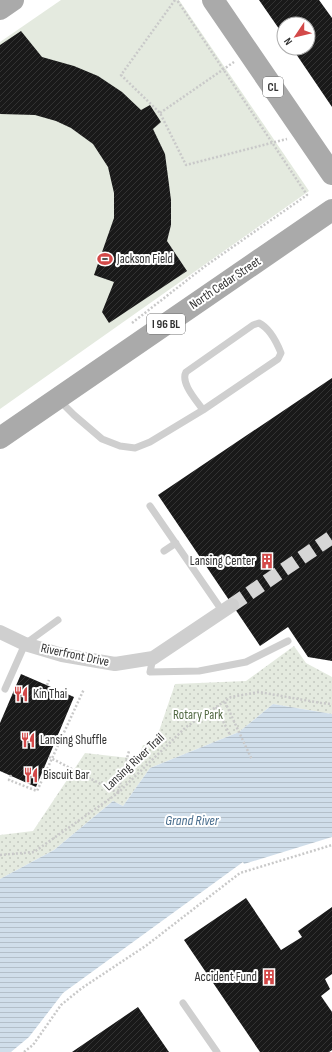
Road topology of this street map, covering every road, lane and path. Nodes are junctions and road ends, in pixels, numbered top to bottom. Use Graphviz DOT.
graph roads {
  1 [pos="13,0"];
  2 [pos="176,0"];
  3 [pos="213,0"];
  4 [pos="0,9"];
  5 [pos="248,51"];
  6 [pos="224,69"];
  7 [pos="160,113"];
  8 [pos="305,135"];
  9 [pos="273,143"];
  10 [pos="332,174"];
  11 [pos="332,210"];
  12 [pos="128,326"];
  13 [pos="57,398"];
  14 [pos="203,410"];
  15 [pos="0,438"];
  16 [pos="150,506"];
  17 [pos="176,543"];
  18 [pos="164,551"];
  19 [pos="227,609"];
  20 [pos="58,620"];
  21 [pos="0,632"];
  22 [pos="288,641"];
  23 [pos="25,644"];
  24 [pos="153,658"];
  25 [pos="49,680"];
  26 [pos="47,685"];
  27 [pos="5,689"];
  28 [pos="84,690"];
  29 [pos="225,702"];
  30 [pos="332,704"];
  31 [pos="216,707"];
  32 [pos="230,736"];
  33 [pos="129,751"];
  34 [pos="49,757"];
  35 [pos="53,759"];
  36 [pos="252,760"];
  37 [pos="11,775"];
  38 [pos="118,793"];
  39 [pos="332,845"];
  40 [pos="0,855"];
  41 [pos="183,1003"];
  42 [pos="24,1052"];
  43 [pos="217,1052"];
  1 -- 4 [label="main road"];
  2 -- 6 [label="path"];
  2 -- 7 [label="path"];
  3 -- 5 [label="main road, CL"];
  5 -- 6 [label="path"];
  5 -- 8 [label="main road, CL"];
  6 -- 7 [label="path"];
  6 -- 9 [label="path"];
  7 -- 9 [label="path"];
  8 -- 9 [label="path"];
  8 -- 10 [label="main road, CL"];
  9 -- 12 [label="path"];
  11 -- 13 [label="main road, North Cedar Street / I 96 BL"];
  13 -- 14 [label="lane"];
  13 -- 15 [label="main road, North Cedar Street / I 96 BL"];
  14 -- 14 [label="lane"];
  16 -- 17 [label="lane"];
  17 -- 18 [label="lane"];
  17 -- 19 [label="lane"];
  19 -- 24 [label="street, Riverfront Drive"];
  20 -- 23 [label="lane"];
  21 -- 23 [label="street, Riverfront Drive"];
  22 -- 24 [label="lane"];
  23 -- 24 [label="street, Riverfront Drive"];
  23 -- 27 [label="lane"];
  25 -- 26 [label="path"];
  28 -- 35 [label="path"];
  29 -- 30 [label="path, Lansing River Trail"];
  29 -- 31 [label="path, Lansing River Trail"];
  29 -- 36 [label="path"];
  31 -- 32 [label="path"];
  31 -- 38 [label="path, Lansing River Trail"];
  33 -- 38 [label="path"];
  34 -- 35 [label="path"];
  35 -- 37 [label="path"];
  35 -- 38 [label="path"];
  38 -- 40 [label="path, Lansing River Trail"];
  39 -- 42 [label="path"];
  41 -- 43 [label="lane"];
}
